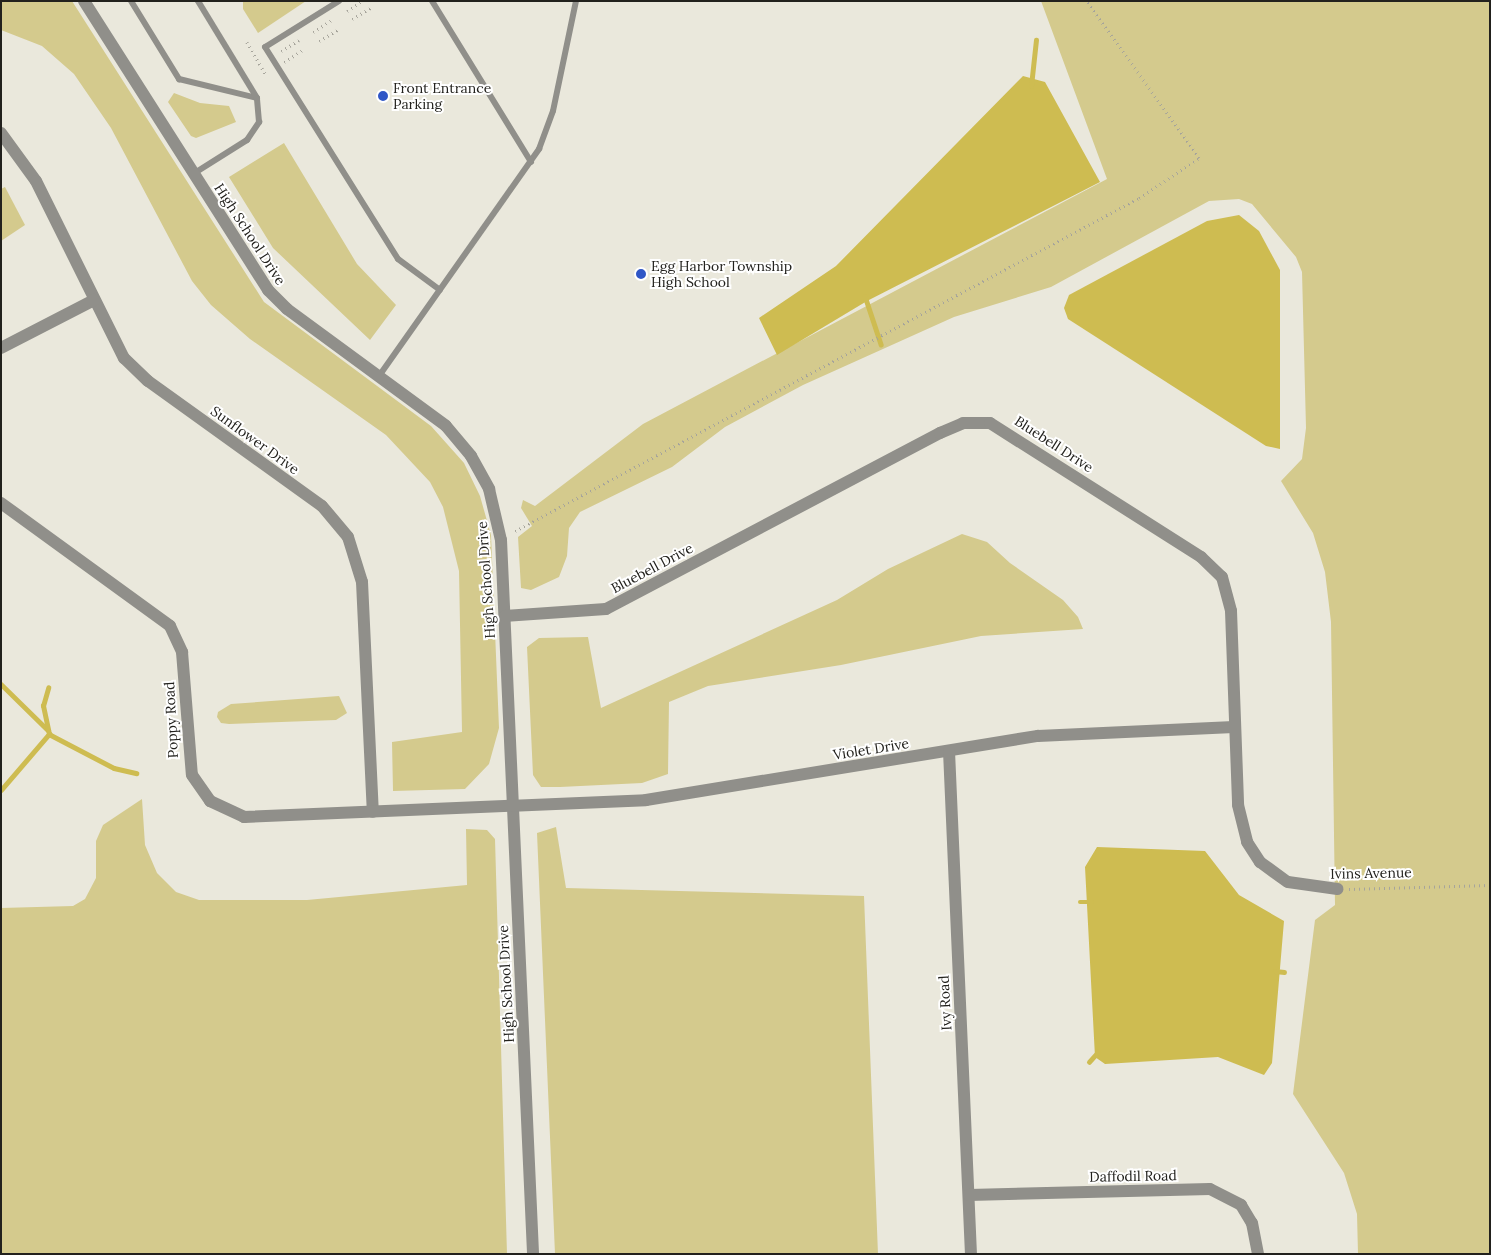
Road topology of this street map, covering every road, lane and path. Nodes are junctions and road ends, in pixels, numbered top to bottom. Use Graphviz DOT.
graph roads {
  1 [pos="84,1"];
  2 [pos="131,1"];
  3 [pos="198,1"];
  4 [pos="339,1"];
  5 [pos="362,1"];
  6 [pos="432,1"];
  7 [pos="576,1"];
  8 [pos="1086,1"];
  9 [pos="372,7"];
  10 [pos="347,11"];
  11 [pos="333,19"];
  12 [pos="352,20"];
  13 [pos="339,28"];
  14 [pos="313,32"];
  15 [pos="299,40"];
  16 [pos="318,41"];
  17 [pos="247,42"];
  18 [pos="304,49"];
  19 [pos="281,51"];
  20 [pos="284,62"];
  21 [pos="266,75"];
  22 [pos="257,98"];
  23 [pos="1,133"];
  24 [pos="531,162"];
  25 [pos="193,174"];
  26 [pos="440,290"];
  27 [pos="94,300"];
  28 [pos="1,348"];
  29 [pos="379,376"];
  30 [pos="1,503"];
  31 [pos="515,531"];
  32 [pos="505,616"];
  33 [pos="1234,727"];
  34 [pos="949,751"];
  35 [pos="513,806"];
  36 [pos="373,812"];
  37 [pos="1260,862"];
  38 [pos="1490,885"];
  39 [pos="1338,889"];
  40 [pos="969,1195"];
  41 [pos="533,1254"];
  42 [pos="971,1254"];
  43 [pos="1258,1254"];
  1 -- 25 [label="street, High School Drive"];
  2 -- 22 [label="lane"];
  3 -- 22 [label="lane"];
  4 -- 26 [label="lane"];
  5 -- 10 [label="path"];
  6 -- 24 [label="lane"];
  7 -- 24 [label="lane"];
  8 -- 31 [label="path"];
  9 -- 12 [label="path"];
  11 -- 14 [label="path"];
  13 -- 16 [label="path"];
  15 -- 19 [label="path"];
  17 -- 21 [label="path"];
  18 -- 20 [label="path"];
  22 -- 25 [label="lane"];
  23 -- 27 [label="street, Sunflower Drive"];
  24 -- 26 [label="lane"];
  25 -- 29 [label="street, High School Drive"];
  26 -- 29 [label="lane"];
  27 -- 28 [label="street"];
  27 -- 36 [label="street, Sunflower Drive"];
  29 -- 32 [label="street, High School Drive"];
  30 -- 36 [label="street, Poppy Road"];
  32 -- 33 [label="street, Bluebell Drive"];
  32 -- 35 [label="street, High School Drive"];
  33 -- 34 [label="street, Violet Drive"];
  33 -- 37 [label="street, Bluebell Drive"];
  34 -- 35 [label="street, Violet Drive"];
  34 -- 40 [label="street, Ivy Road"];
  35 -- 36 [label="street, Poppy Road"];
  35 -- 41 [label="street, High School Drive"];
  37 -- 39 [label="street, Ivins Avenue"];
  38 -- 39 [label="path, Ivins Avenue"];
  40 -- 42 [label="street, Ivy Road"];
  40 -- 43 [label="street, Daffodil Road"];
}
